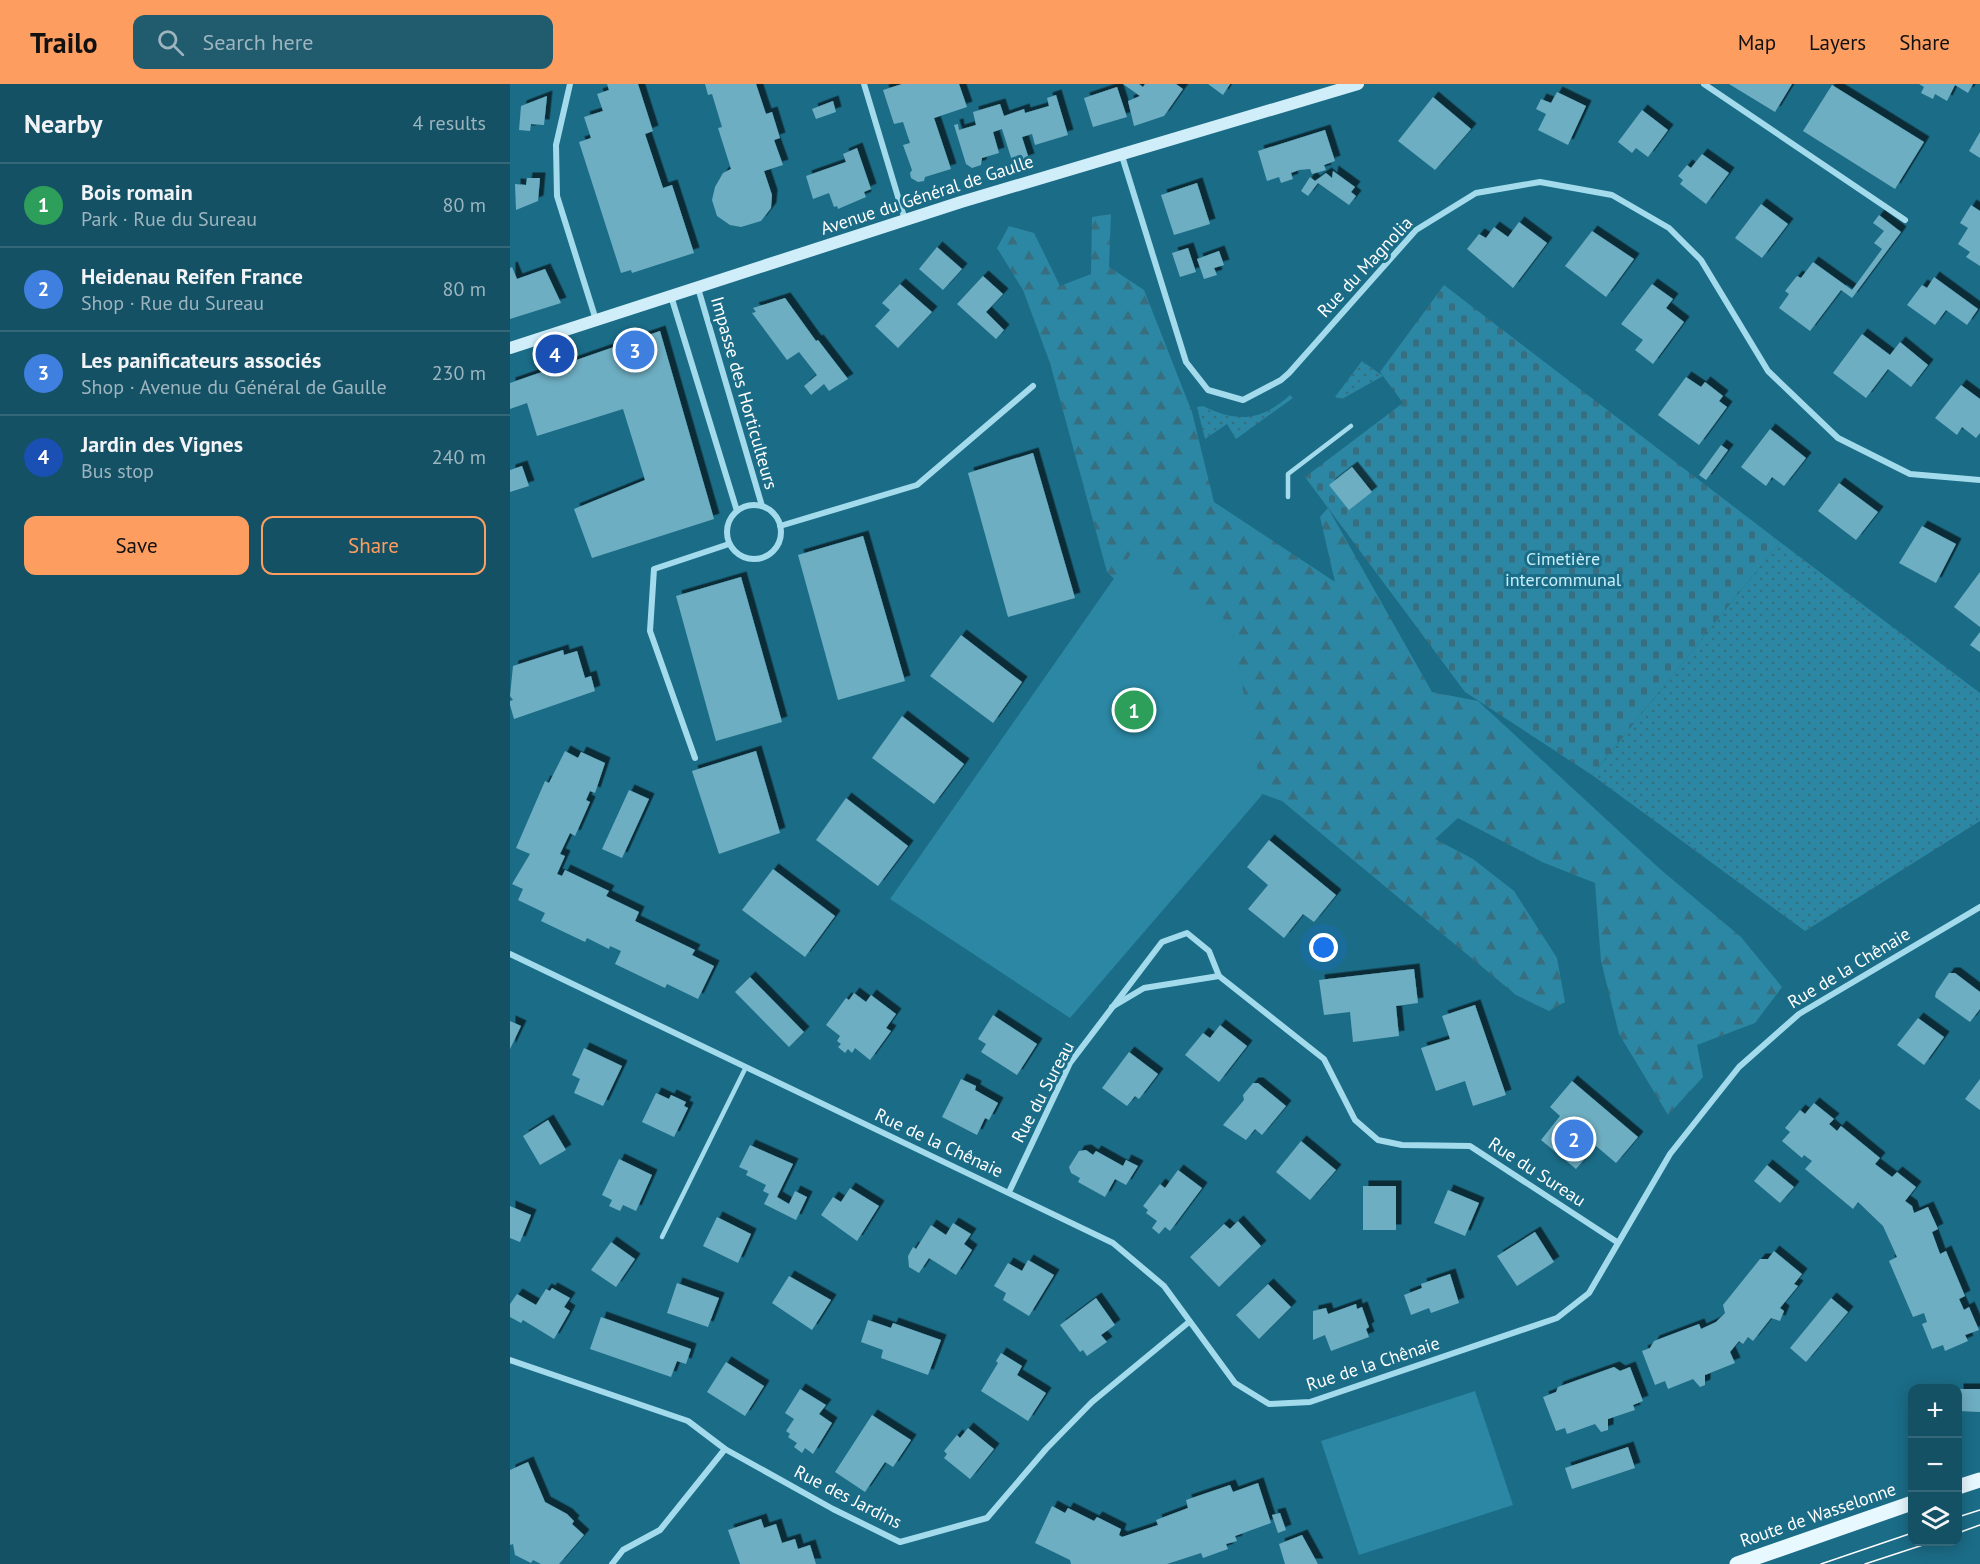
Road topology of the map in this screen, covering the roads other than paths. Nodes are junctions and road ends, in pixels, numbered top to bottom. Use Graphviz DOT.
graph roads {
  1 [pos="570,84"];
  2 [pos="864,84"];
  3 [pos="1358,84"];
  4 [pos="1704,84"];
  5 [pos="1122,156"];
  6 [pos="905,220"];
  7 [pos="1905,220"];
  8 [pos="698,288"];
  9 [pos="671,296"];
  10 [pos="596,321"];
  11 [pos="510,348"];
  12 [pos="1033,386"];
  13 [pos="1351,426"];
  14 [pos="1980,480"];
  15 [pos="1288,497"];
  16 [pos="762,506"];
  17 [pos="737,512"];
  18 [pos="780,526"];
  19 [pos="729,544"];
  20 [pos="695,758"];
  21 [pos="1978,911"];
  22 [pos="510,954"];
  23 [pos="1219,976"];
  24 [pos="1109,1009"];
  25 [pos="746,1067"];
  26 [pos="1009,1192"];
  27 [pos="662,1237"];
  28 [pos="1617,1242"];
  29 [pos="1189,1322"];
  30 [pos="510,1360"];
  31 [pos="725,1449"];
  32 [pos="1980,1480"];
  33 [pos="1962,1486"];
  34 [pos="1908,1504"];
  35 [pos="612,1564"];
  36 [pos="1737,1564"];
  1 -- 10 [label="street"];
  2 -- 6 [label="street"];
  3 -- 5 [label="main road, Avenue du Général de Gaulle"];
  4 -- 7 [label="street"];
  5 -- 6 [label="main road, Avenue du Général de Gaulle"];
  5 -- 14 [label="street, Rue du Magnolia"];
  6 -- 8 [label="main road, Avenue du Général de Gaulle"];
  8 -- 9 [label="main road, Avenue du Général de Gaulle"];
  8 -- 16 [label="street, Impasse des Horticulteurs"];
  9 -- 10 [label="main road, Avenue du Général de Gaulle"];
  9 -- 17 [label="street"];
  10 -- 11 [label="main road, Avenue du Général de Gaulle"];
  12 -- 18 [label="street"];
  13 -- 15 [label="lane"];
  16 -- 17 [label="street, Impasse des Horticulteurs"];
  16 -- 18 [label="street, Impasse des Horticulteurs"];
  17 -- 19 [label="street"];
  18 -- 19 [label="street"];
  19 -- 20 [label="street"];
  21 -- 28 [label="street, Rue de la Chênaie"];
  22 -- 25 [label="street, Rue de la Chênaie"];
  23 -- 24 [label="street, Rue du Sureau"];
  23 -- 24 [label="street, Rue du Sureau"];
  23 -- 28 [label="street, Rue du Sureau"];
  24 -- 26 [label="street, Rue du Sureau"];
  25 -- 26 [label="street, Rue de la Chênaie"];
  25 -- 27 [label="lane"];
  26 -- 29 [label="street, Rue de la Chênaie"];
  28 -- 29 [label="street, Rue de la Chênaie"];
  29 -- 31 [label="street, Rue des Jardins"];
  30 -- 31 [label="street, Rue des Jardins"];
  31 -- 35 [label="street"];
  32 -- 33 [label="main road"];
  34 -- 36 [label="main road, Route de Wasselonne"];
}
